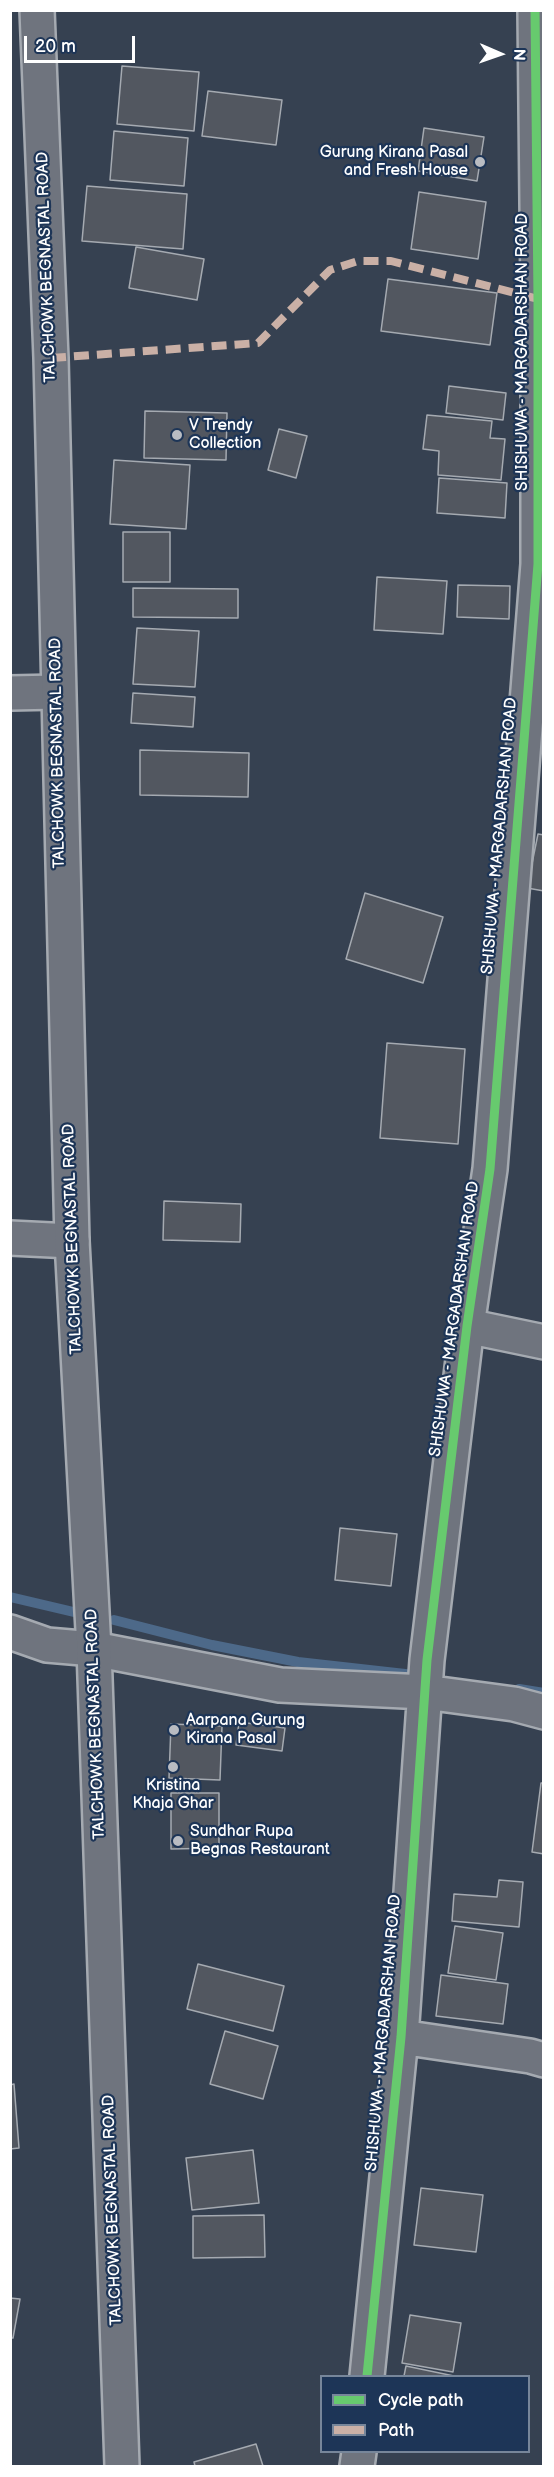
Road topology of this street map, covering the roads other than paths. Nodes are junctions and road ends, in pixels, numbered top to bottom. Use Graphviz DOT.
graph roads {
  1 [pos="37,10"];
  2 [pos="535,10"];
  3 [pos="541,299"];
  4 [pos="57,692"];
  5 [pos="10,693"];
  6 [pos="10,1238"];
  7 [pos="72,1241"];
  8 [pos="467,1326"];
  9 [pos="543,1342"];
  10 [pos="10,1632"];
  11 [pos="94,1649"];
  12 [pos="425,1692"];
  13 [pos="543,1712"];
  14 [pos="401,2037"];
  15 [pos="543,2060"];
  16 [pos="367,2375"];
  17 [pos="122,2466"];
  1 -- 4 [label="street, TALCHOWK BEGNASTAL ROAD"];
  2 -- 3 [label="street, SHISHUWA - MARGADARSHAN ROAD"];
  3 -- 8 [label="street, SHISHUWA - MARGADARSHAN ROAD"];
  4 -- 5 [label="street"];
  4 -- 7 [label="street, TALCHOWK BEGNASTAL ROAD"];
  6 -- 7 [label="street"];
  7 -- 11 [label="street, TALCHOWK BEGNASTAL ROAD"];
  8 -- 9 [label="street"];
  8 -- 12 [label="street, SHISHUWA - MARGADARSHAN ROAD"];
  10 -- 11 [label="street"];
  11 -- 12 [label="street"];
  11 -- 17 [label="street, TALCHOWK BEGNASTAL ROAD"];
  12 -- 13 [label="street"];
  12 -- 14 [label="street, SHISHUWA - MARGADARSHAN ROAD"];
  14 -- 15 [label="street"];
  14 -- 16 [label="street, SHISHUWA - MARGADARSHAN ROAD"];
}
